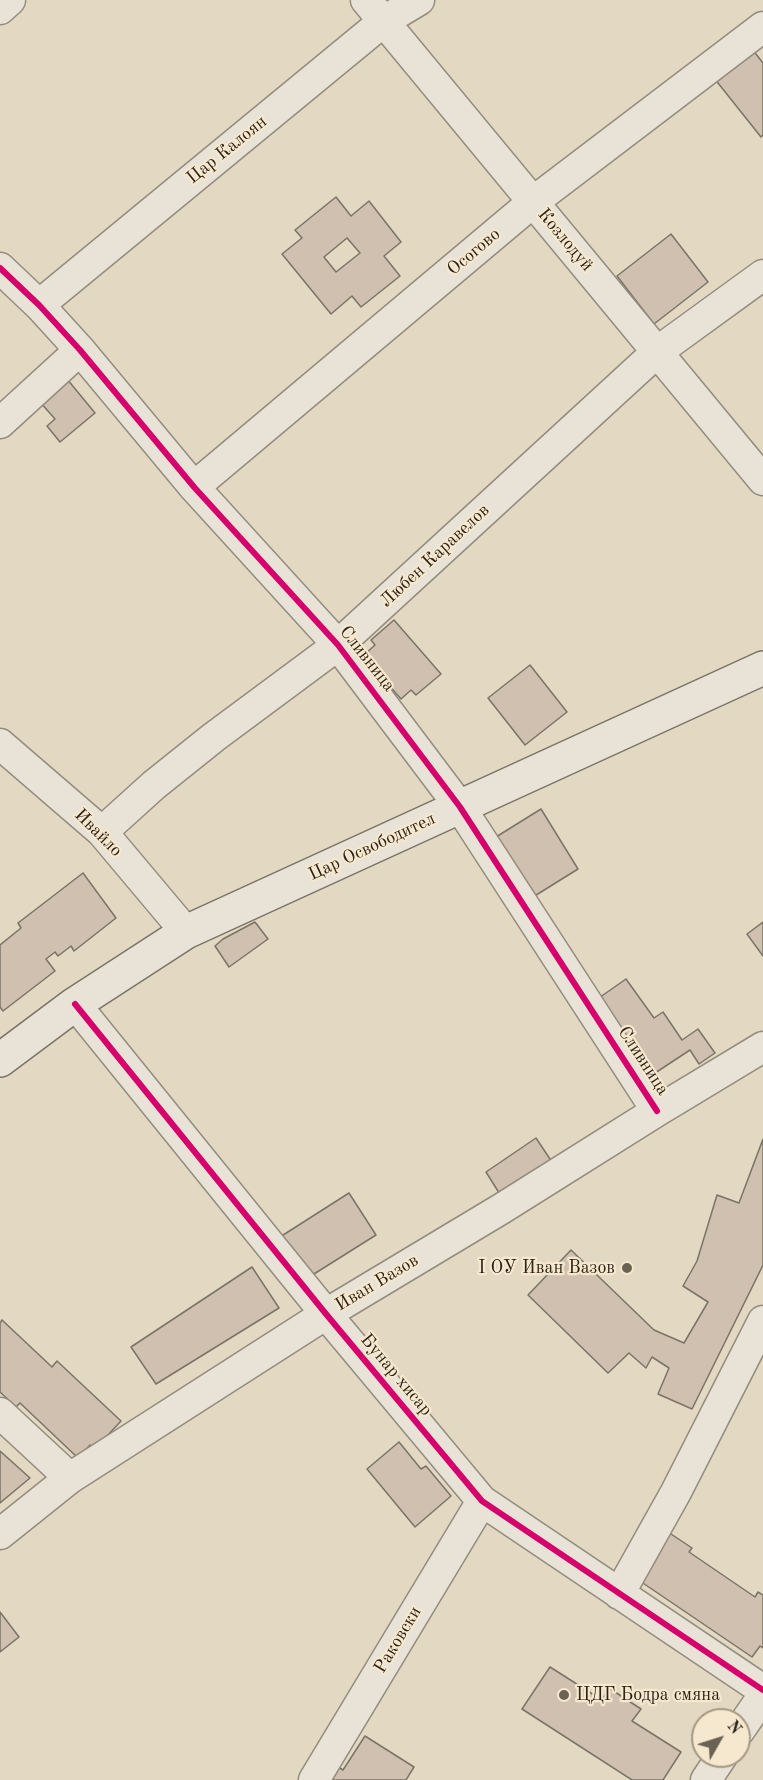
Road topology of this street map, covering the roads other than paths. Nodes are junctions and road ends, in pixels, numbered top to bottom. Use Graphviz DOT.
graph roads {
  1 [pos="10,0"];
  2 [pos="419,0"];
  3 [pos="0,9"];
  4 [pos="375,11"];
  5 [pos="763,27"];
  6 [pos="533,202"];
  7 [pos="0,268"];
  8 [pos="763,275"];
  9 [pos="39,305"];
  10 [pos="80,351"];
  11 [pos="657,352"];
  12 [pos="0,423"];
  13 [pos="763,480"];
  14 [pos="194,487"];
  15 [pos="338,645"];
  16 [pos="763,668"];
  17 [pos="0,744"];
  18 [pos="460,807"];
  19 [pos="102,832"];
  20 [pos="186,932"];
  21 [pos="75,1004"];
  22 [pos="762,1050"];
  23 [pos="0,1059"];
  24 [pos="657,1111"];
  25 [pos="326,1314"];
  26 [pos="763,1321"];
  27 [pos="0,1413"];
  28 [pos="70,1478"];
  29 [pos="482,1501"];
  30 [pos="0,1534"];
  31 [pos="619,1594"];
  32 [pos="763,1690"];
  33 [pos="763,1696"];
  34 [pos="751,1714"];
  35 [pos="314,1780"];
  1 -- 3 [label="street"];
  2 -- 4 [label="street, Цар Калоян"];
  4 -- 6 [label="street, Козлодуй"];
  4 -- 9 [label="street, Цар Калоян"];
  5 -- 6 [label="street, Осогово"];
  6 -- 11 [label="street, Козлодуй"];
  6 -- 14 [label="street, Осогово"];
  7 -- 9 [label="street, Сливница"];
  8 -- 11 [label="street, Любен Каравелов"];
  9 -- 10 [label="street, Сливница"];
  10 -- 12 [label="street"];
  10 -- 14 [label="street, Сливница"];
  11 -- 13 [label="street, Козлодуй"];
  11 -- 15 [label="street, Любен Каравелов"];
  14 -- 15 [label="street, Сливница"];
  15 -- 18 [label="street, Сливница"];
  15 -- 19 [label="street, Любен Каравелов"];
  16 -- 18 [label="main road, Цар Освободител"];
  17 -- 19 [label="street, Ивайло"];
  18 -- 20 [label="main road, Цар Освободител"];
  18 -- 24 [label="street, Сливница"];
  19 -- 20 [label="street, Ивайло"];
  20 -- 21 [label="main road, Цар Освободител"];
  21 -- 23 [label="main road, Цар Освободител"];
  21 -- 25 [label="street, Бунар хисар"];
  22 -- 24 [label="street, Иван Вазов"];
  24 -- 25 [label="street, Иван Вазов"];
  25 -- 28 [label="street, Иван Вазов"];
  25 -- 29 [label="street, Бунар хисар"];
  26 -- 31 [label="street"];
  27 -- 28 [label="street"];
  28 -- 30 [label="street, Иван Вазов"];
  29 -- 31 [label="street, Бунар хисар"];
  29 -- 35 [label="street, Раковски"];
  31 -- 32 [label="street, Бунар хисар"];
  33 -- 34 [label="street"];
}
